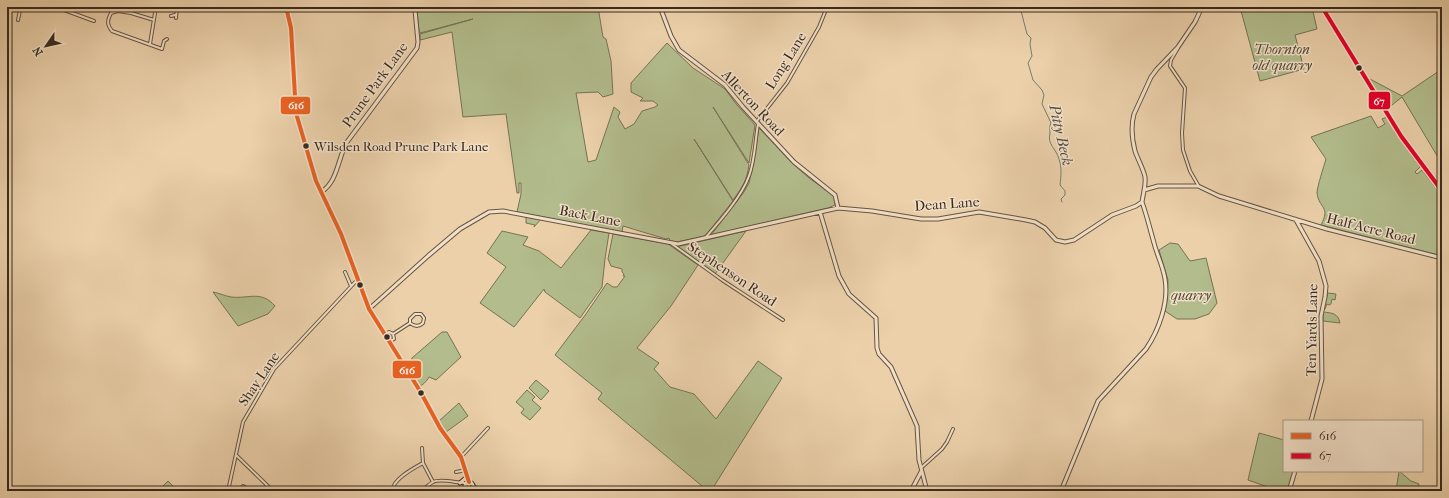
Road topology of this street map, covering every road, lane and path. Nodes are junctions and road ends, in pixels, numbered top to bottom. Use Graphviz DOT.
graph roads {
  1 [pos="23,7"];
  2 [pos="56,7"];
  3 [pos="131,7"];
  4 [pos="156,7"];
  5 [pos="177,7"];
  6 [pos="286,7"];
  7 [pos="416,7"];
  8 [pos="660,7"];
  9 [pos="827,7"];
  10 [pos="1202,7"];
  11 [pos="1322,7"];
  12 [pos="62,8"];
  13 [pos="131,12"];
  14 [pos="175,15"];
  15 [pos="171,16"];
  16 [pos="176,18"];
  17 [pos="18,20"];
  18 [pos="154,20"];
  19 [pos="94,21"];
  20 [pos="167,39"];
  21 [pos="150,44"];
  22 [pos="1178,47"];
  23 [pos="757,123"];
  24 [pos="1198,186"];
  25 [pos="1144,190"];
  26 [pos="1442,191"];
  27 [pos="321,192"];
  28 [pos="1142,202"];
  29 [pos="838,208"];
  30 [pos="820,212"];
  31 [pos="1296,220"];
  32 [pos="1306,223"];
  33 [pos="1301,228"];
  34 [pos="706,238"];
  35 [pos="671,243"];
  36 [pos="1442,258"];
  37 [pos="345,272"];
  38 [pos="358,280"];
  39 [pos="351,286"];
  40 [pos="369,309"];
  41 [pos="783,320"];
  42 [pos="410,323"];
  43 [pos="384,334"];
  44 [pos="393,334"];
  45 [pos="389,342"];
  46 [pos="1311,420"];
  47 [pos="488,428"];
  48 [pos="953,429"];
  49 [pos="422,448"];
  50 [pos="236,455"];
  51 [pos="461,457"];
  52 [pos="423,463"];
  53 [pos="921,468"];
  54 [pos="466,470"];
  55 [pos="456,472"];
  56 [pos="921,472"];
  57 [pos="1295,472"];
  58 [pos="467,477"];
  59 [pos="433,482"];
  60 [pos="460,483"];
  61 [pos="467,483"];
  62 [pos="267,485"];
  63 [pos="473,486"];
  64 [pos="251,487"];
  65 [pos="250,490"];
  66 [pos="469,490"];
  67 [pos="228,491"];
  68 [pos="240,491"];
  69 [pos="262,491"];
  70 [pos="273,491"];
  71 [pos="393,491"];
  72 [pos="419,491"];
  73 [pos="479,491"];
  74 [pos="911,491"];
  75 [pos="927,491"];
  76 [pos="1061,491"];
  77 [pos="1289,491"];
  1 -- 17 [label="street"];
  2 -- 12 [label="street"];
  3 -- 13 [label="street"];
  4 -- 18 [label="street"];
  5 -- 14 [label="street"];
  6 -- 27 [label="street"];
  7 -- 27 [label="street, Prune Park Lane"];
  8 -- 23 [label="street, Allerton Road"];
  9 -- 23 [label="street, Long Lane"];
  10 -- 22 [label="street"];
  11 -- 26 [label="street"];
  12 -- 19 [label="street"];
  13 -- 18 [label="street"];
  13 -- 21 [label="street"];
  14 -- 15 [label="street"];
  14 -- 16 [label="street"];
  18 -- 21 [label="street"];
  20 -- 21 [label="street"];
  22 -- 24 [label="street"];
  22 -- 25 [label="street"];
  23 -- 29 [label="street, Allerton Road"];
  23 -- 34 [label="street"];
  24 -- 25 [label="street"];
  24 -- 31 [label="street, Half Acre Road"];
  25 -- 28 [label="street"];
  27 -- 38 [label="street"];
  28 -- 29 [label="street, Dean Lane"];
  28 -- 76 [label="street"];
  29 -- 30 [label="street, Back Lane"];
  30 -- 34 [label="street, Back Lane"];
  30 -- 53 [label="street"];
  31 -- 32 [label="street, Half Acre Road"];
  31 -- 33 [label="street, Ten Yards Lane"];
  32 -- 33 [label="street"];
  32 -- 36 [label="street, Half Acre Road"];
  33 -- 46 [label="street, Ten Yards Lane"];
  34 -- 35 [label="street, Back Lane"];
  35 -- 40 [label="street, Back Lane"];
  35 -- 41 [label="street, Stephenson Road"];
  37 -- 39 [label="street"];
  38 -- 39 [label="street, Shay Lane"];
  38 -- 40 [label="street"];
  39 -- 50 [label="street, Shay Lane"];
  40 -- 43 [label="street"];
  42 -- 42 [label="street"];
  42 -- 44 [label="street"];
  43 -- 44 [label="street"];
  43 -- 45 [label="street"];
  44 -- 45 [label="street"];
  45 -- 51 [label="street"];
  47 -- 51 [label="street"];
  48 -- 53 [label="street"];
  49 -- 52 [label="street"];
  50 -- 62 [label="street"];
  50 -- 67 [label="street, Shay Lane"];
  51 -- 54 [label="street"];
  52 -- 59 [label="street"];
  52 -- 71 [label="street"];
  53 -- 56 [label="street"];
  54 -- 55 [label="street"];
  54 -- 58 [label="street"];
  56 -- 74 [label="street"];
  56 -- 75 [label="street"];
  57 -- 77 [label="street"];
  58 -- 60 [label="street"];
  58 -- 61 [label="street"];
  59 -- 60 [label="street"];
  59 -- 72 [label="street"];
  60 -- 61 [label="street"];
  61 -- 63 [label="street"];
  61 -- 66 [label="street"];
  62 -- 69 [label="street"];
  62 -- 70 [label="street"];
  63 -- 66 [label="street"];
  63 -- 73 [label="street"];
  64 -- 65 [label="street"];
  65 -- 68 [label="street"];
}
